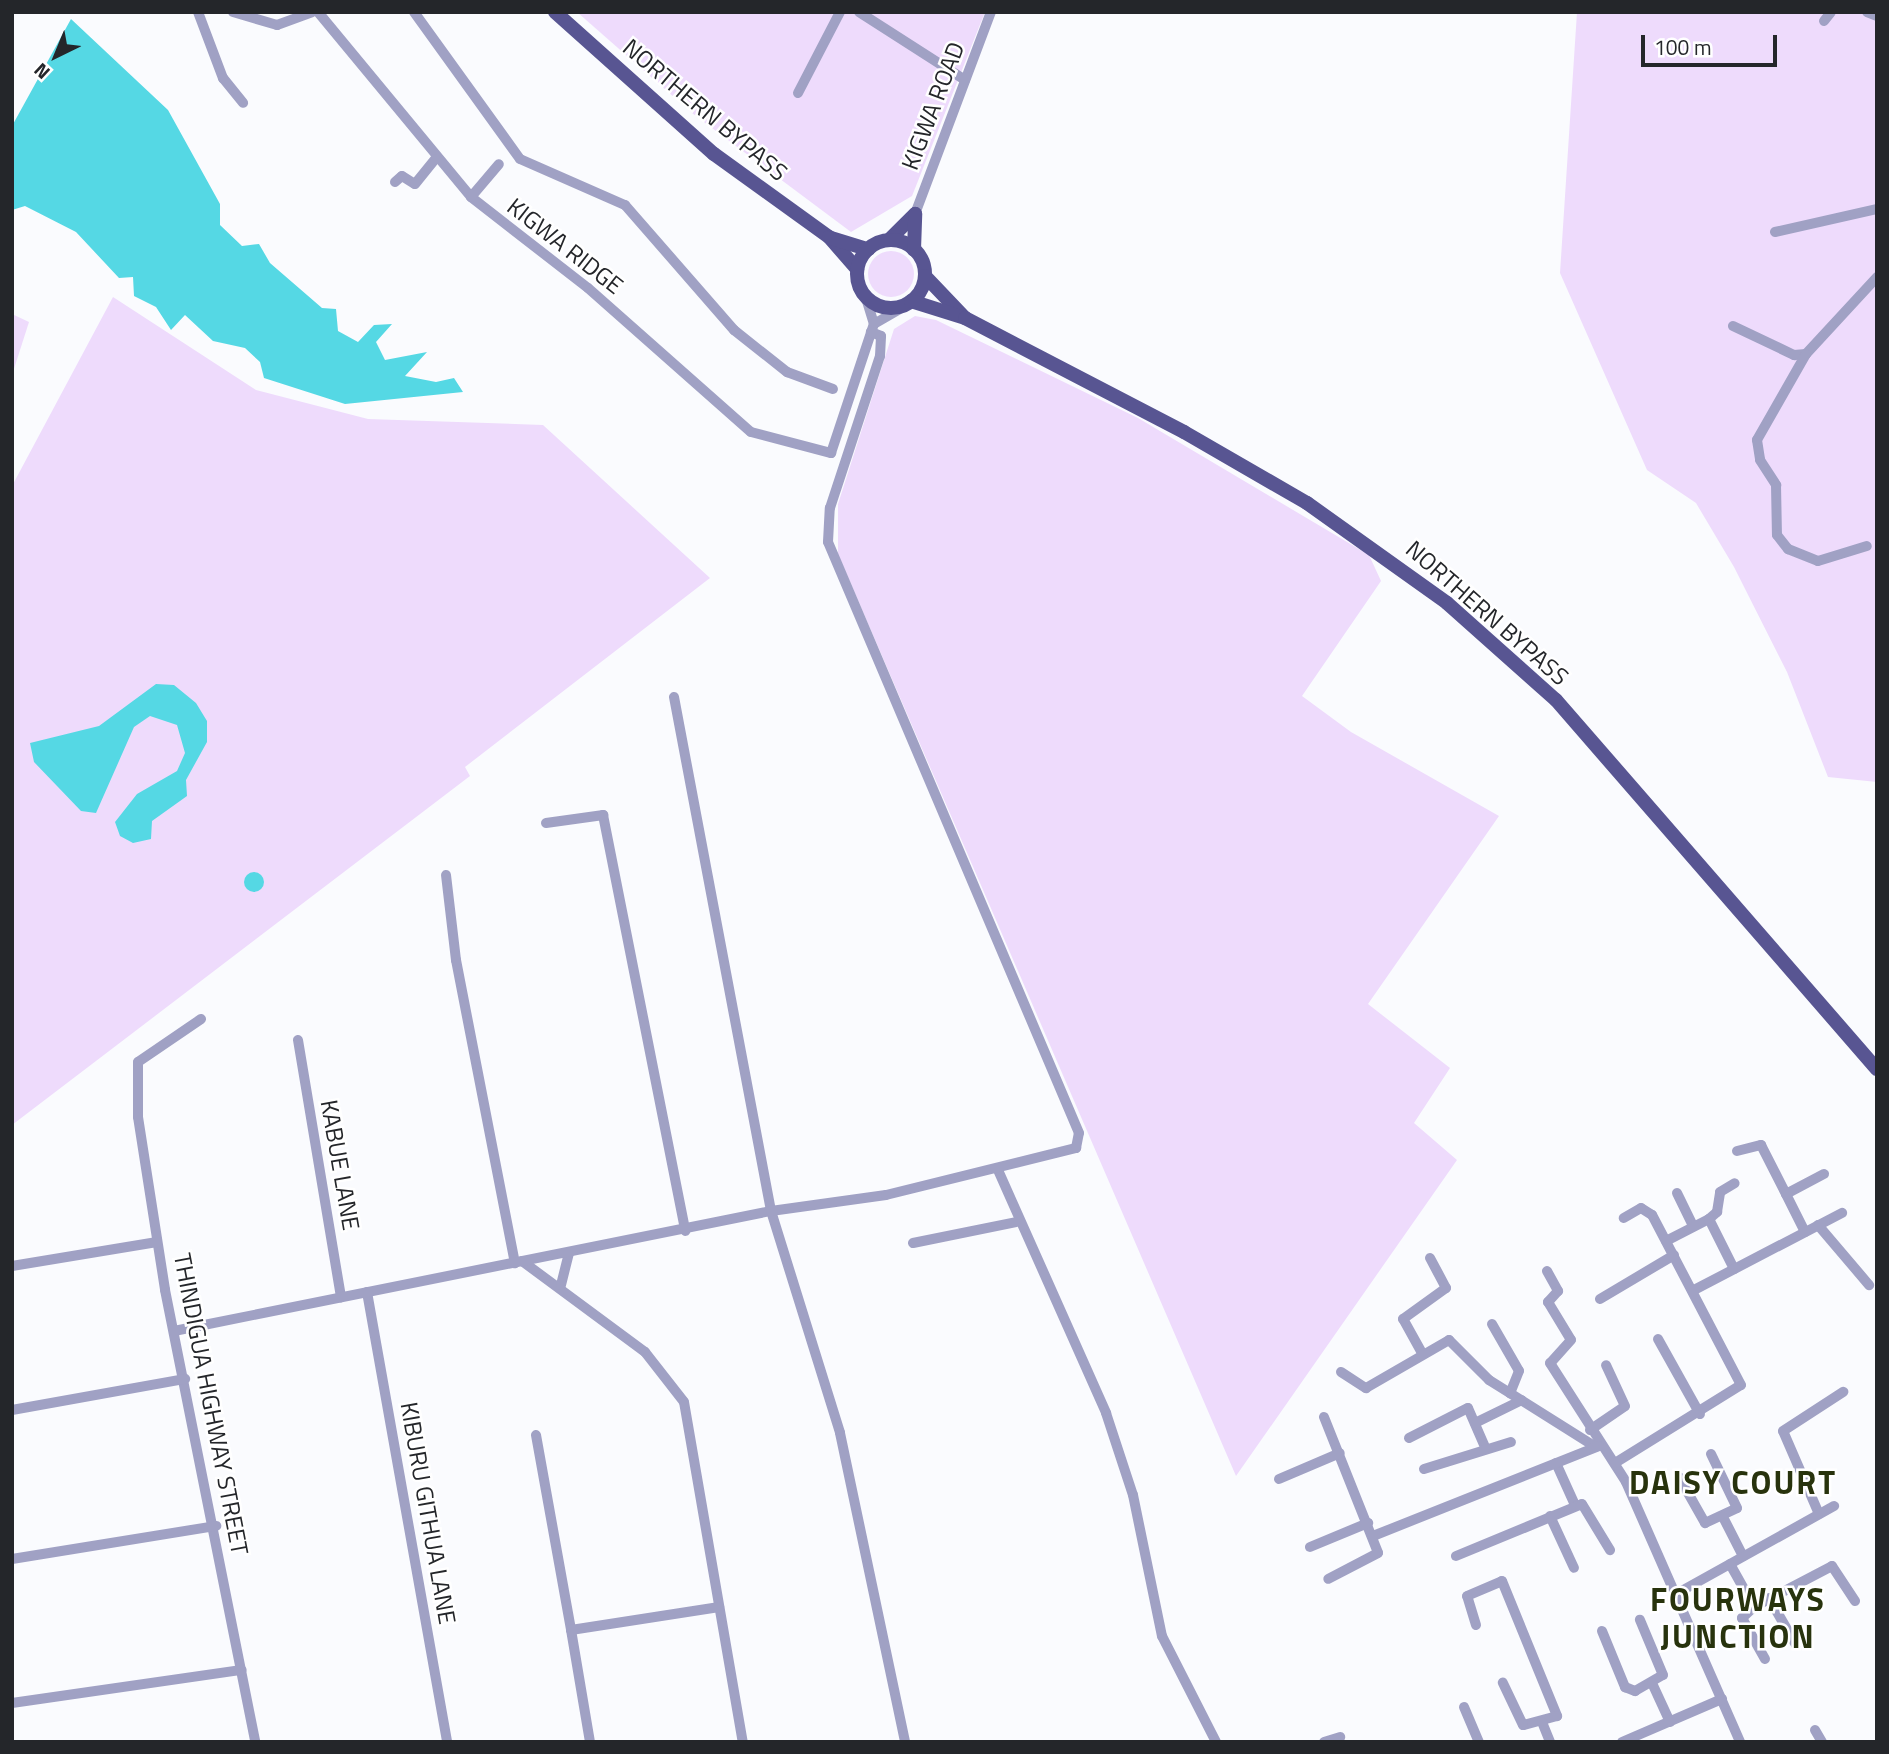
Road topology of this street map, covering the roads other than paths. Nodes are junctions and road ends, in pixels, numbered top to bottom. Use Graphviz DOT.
graph roads {
  1 [pos="198,12"];
  2 [pos="233,12"];
  3 [pos="312,12"];
  4 [pos="318,12"];
  5 [pos="414,12"];
  6 [pos="555,12"];
  7 [pos="840,12"];
  8 [pos="859,12"];
  9 [pos="991,12"];
  10 [pos="1867,12"];
  11 [pos="1877,16"];
  12 [pos="965,80"];
  13 [pos="798,93"];
  14 [pos="243,103"];
  15 [pos="511,151"];
  16 [pos="435,159"];
  17 [pos="395,182"];
  18 [pos="471,197"];
  19 [pos="1877,209"];
  20 [pos="915,214"];
  21 [pos="1775,232"];
  22 [pos="830,237"];
  23 [pos="889,240"];
  24 [pos="868,249"];
  25 [pos="914,250"];
  26 [pos="857,269"];
  27 [pos="925,276"];
  28 [pos="1877,277"];
  29 [pos="866,298"];
  30 [pos="909,302"];
  31 [pos="965,318"];
  32 [pos="1732,326"];
  33 [pos="873,328"];
  34 [pos="1806,354"];
  35 [pos="833,389"];
  36 [pos="1867,546"];
  37 [pos="674,697"];
  38 [pos="546,823"];
  39 [pos="446,875"];
  40 [pos="201,1019"];
  41 [pos="298,1040"];
  42 [pos="1877,1069"];
  43 [pos="1737,1151"];
  44 [pos="998,1170"];
  45 [pos="1824,1174"];
  46 [pos="1735,1183"];
  47 [pos="1676,1193"];
  48 [pos="1786,1194"];
  49 [pos="771,1211"];
  50 [pos="1842,1213"];
  51 [pos="1624,1218"];
  52 [pos="1709,1219"];
  53 [pos="1016,1222"];
  54 [pos="1818,1225"];
  55 [pos="1693,1226"];
  56 [pos="685,1231"];
  57 [pos="1805,1232"];
  58 [pos="1666,1241"];
  59 [pos="157,1242"];
  60 [pos="913,1243"];
  61 [pos="569,1252"];
  62 [pos="1674,1255"];
  63 [pos="1430,1258"];
  64 [pos="519,1262"];
  65 [pos="12,1266"];
  66 [pos="1734,1269"];
  67 [pos="1547,1270"];
  68 [pos="1869,1285"];
  69 [pos="561,1286"];
  70 [pos="1694,1290"];
  71 [pos="367,1292"];
  72 [pos="341,1297"];
  73 [pos="1600,1299"];
  74 [pos="1492,1324"];
  75 [pos="174,1331"];
  76 [pos="1658,1339"];
  77 [pos="1422,1353"];
  78 [pos="1606,1365"];
  79 [pos="1341,1372"];
  80 [pos="184,1380"];
  81 [pos="1843,1392"];
  82 [pos="1510,1393"];
  83 [pos="1522,1400"];
  84 [pos="12,1410"];
  85 [pos="1700,1414"];
  86 [pos="1324,1417"];
  87 [pos="1475,1423"];
  88 [pos="1590,1430"];
  89 [pos="536,1435"];
  90 [pos="1409,1438"];
  91 [pos="1511,1442"];
  92 [pos="1599,1446"];
  93 [pos="1485,1447"];
  94 [pos="1340,1453"];
  95 [pos="1711,1454"];
  96 [pos="1556,1463"];
  97 [pos="1615,1463"];
  98 [pos="1424,1469"];
  99 [pos="1679,1477"];
  100 [pos="1279,1479"];
  101 [pos="1575,1505"];
  102 [pos="1834,1506"];
  103 [pos="1819,1514"];
  104 [pos="1550,1516"];
  105 [pos="1723,1517"];
  106 [pos="1368,1523"];
  107 [pos="216,1526"];
  108 [pos="1373,1536"];
  109 [pos="1310,1547"];
  110 [pos="1609,1550"];
  111 [pos="1455,1556"];
  112 [pos="1743,1556"];
  113 [pos="12,1559"];
  114 [pos="1730,1564"];
  115 [pos="1574,1567"];
  116 [pos="1328,1579"];
  117 [pos="1676,1594"];
  118 [pos="1769,1598"];
  119 [pos="1855,1601"];
  120 [pos="719,1607"];
  121 [pos="1755,1607"];
  122 [pos="1640,1620"];
  123 [pos="1476,1625"];
  124 [pos="571,1630"];
  125 [pos="1602,1631"];
  126 [pos="1796,1645"];
  127 [pos="1765,1659"];
  128 [pos="242,1670"];
  129 [pos="1652,1683"];
  130 [pos="1503,1684"];
  131 [pos="1722,1699"];
  132 [pos="12,1703"];
  133 [pos="1464,1707"];
  134 [pos="1542,1722"];
  135 [pos="1670,1722"];
  136 [pos="1652,1729"];
  137 [pos="1815,1730"];
  138 [pos="1340,1737"];
  139 [pos="256,1742"];
  140 [pos="447,1742"];
  141 [pos="590,1742"];
  142 [pos="743,1742"];
  143 [pos="905,1742"];
  144 [pos="1216,1742"];
  145 [pos="1324,1742"];
  146 [pos="1479,1742"];
  147 [pos="1550,1742"];
  148 [pos="1622,1742"];
  149 [pos="1658,1742"];
  150 [pos="1740,1742"];
  151 [pos="1822,1742"];
  1 -- 14 [label="street"];
  2 -- 3 [label="street"];
  4 -- 16 [label="street, KIGWA RIDGE"];
  5 -- 15 [label="street"];
  6 -- 22 [label="main road, NORTHERN BYPASS"];
  7 -- 13 [label="street"];
  8 -- 12 [label="street"];
  9 -- 12 [label="street, KIGWA ROAD"];
  10 -- 11 [label="street"];
  12 -- 20 [label="street, KIGWA ROAD"];
  15 -- 18 [label="street"];
  15 -- 35 [label="street"];
  16 -- 17 [label="street"];
  16 -- 18 [label="street, KIGWA RIDGE"];
  18 -- 33 [label="street, KIGWA RIDGE"];
  19 -- 21 [label="street"];
  20 -- 23 [label="main road"];
  20 -- 25 [label="main road"];
  22 -- 24 [label="main road"];
  22 -- 26 [label="main road"];
  23 -- 24 [label="main road"];
  23 -- 25 [label="main road"];
  24 -- 26 [label="main road"];
  25 -- 27 [label="main road"];
  26 -- 29 [label="main road"];
  27 -- 30 [label="main road"];
  27 -- 31 [label="main road"];
  28 -- 34 [label="street"];
  29 -- 30 [label="main road"];
  29 -- 33 [label="street"];
  30 -- 31 [label="main road"];
  30 -- 33 [label="street"];
  31 -- 42 [label="main road, NORTHERN BYPASS"];
  32 -- 34 [label="street"];
  33 -- 44 [label="street"];
  34 -- 36 [label="street"];
  37 -- 49 [label="street"];
  38 -- 56 [label="street"];
  39 -- 64 [label="street"];
  40 -- 59 [label="street, THINDIGUA HIGHWAY STREET"];
  41 -- 72 [label="street, KABUE LANE"];
  43 -- 48 [label="street"];
  44 -- 49 [label="street"];
  44 -- 53 [label="street"];
  45 -- 48 [label="street"];
  46 -- 52 [label="street"];
  47 -- 55 [label="street"];
  48 -- 57 [label="street"];
  49 -- 56 [label="street"];
  49 -- 143 [label="street"];
  50 -- 54 [label="street"];
  51 -- 58 [label="street"];
  52 -- 55 [label="street"];
  52 -- 66 [label="street"];
  53 -- 60 [label="street"];
  53 -- 144 [label="street"];
  54 -- 57 [label="street"];
  54 -- 68 [label="street"];
  55 -- 58 [label="street"];
  56 -- 61 [label="street"];
  57 -- 66 [label="street"];
  58 -- 62 [label="street"];
  59 -- 65 [label="street"];
  59 -- 75 [label="street, THINDIGUA HIGHWAY STREET"];
  61 -- 64 [label="street"];
  61 -- 69 [label="street"];
  62 -- 70 [label="street"];
  62 -- 73 [label="street"];
  63 -- 77 [label="street"];
  64 -- 69 [label="street"];
  64 -- 71 [label="street"];
  66 -- 70 [label="street"];
  67 -- 88 [label="street"];
  69 -- 120 [label="street"];
  70 -- 85 [label="street"];
  71 -- 72 [label="street"];
  71 -- 140 [label="street, KIBURU GITHUA LANE"];
  72 -- 75 [label="street"];
  74 -- 82 [label="street"];
  75 -- 80 [label="street, THINDIGUA HIGHWAY STREET"];
  76 -- 85 [label="street"];
  77 -- 79 [label="street"];
  77 -- 82 [label="street"];
  78 -- 88 [label="street"];
  80 -- 84 [label="street"];
  80 -- 107 [label="street, THINDIGUA HIGHWAY STREET"];
  81 -- 103 [label="street"];
  82 -- 83 [label="street"];
  83 -- 87 [label="street"];
  83 -- 92 [label="street"];
  85 -- 97 [label="street"];
  86 -- 94 [label="street"];
  87 -- 90 [label="street"];
  87 -- 93 [label="street"];
  88 -- 92 [label="street"];
  89 -- 124 [label="street"];
  91 -- 93 [label="street"];
  92 -- 96 [label="street"];
  92 -- 97 [label="street"];
  93 -- 98 [label="street"];
  94 -- 100 [label="street"];
  94 -- 106 [label="street"];
  95 -- 105 [label="street"];
  96 -- 101 [label="street"];
  96 -- 108 [label="street"];
  97 -- 117 [label="street"];
  99 -- 105 [label="street"];
  101 -- 104 [label="street"];
  101 -- 110 [label="street"];
  102 -- 103 [label="street"];
  103 -- 112 [label="street"];
  104 -- 111 [label="street"];
  104 -- 115 [label="street"];
  105 -- 112 [label="street"];
  106 -- 108 [label="street"];
  106 -- 109 [label="street"];
  107 -- 113 [label="street"];
  107 -- 128 [label="street, THINDIGUA HIGHWAY STREET"];
  108 -- 116 [label="street"];
  112 -- 114 [label="street"];
  114 -- 117 [label="street"];
  114 -- 121 [label="street"];
  117 -- 131 [label="street"];
  118 -- 119 [label="street"];
  118 -- 121 [label="street"];
  118 -- 126 [label="street"];
  120 -- 124 [label="street"];
  120 -- 142 [label="street"];
  121 -- 127 [label="street"];
  122 -- 129 [label="street"];
  123 -- 134 [label="street"];
  124 -- 141 [label="street"];
  125 -- 129 [label="street"];
  128 -- 132 [label="street"];
  128 -- 139 [label="street, THINDIGUA HIGHWAY STREET"];
  129 -- 135 [label="street"];
  130 -- 134 [label="street"];
  131 -- 135 [label="street"];
  131 -- 150 [label="street"];
  133 -- 146 [label="street"];
  134 -- 147 [label="street"];
  135 -- 136 [label="street"];
  136 -- 148 [label="street"];
  136 -- 149 [label="street"];
  137 -- 151 [label="street"];
  138 -- 145 [label="street"];
}
